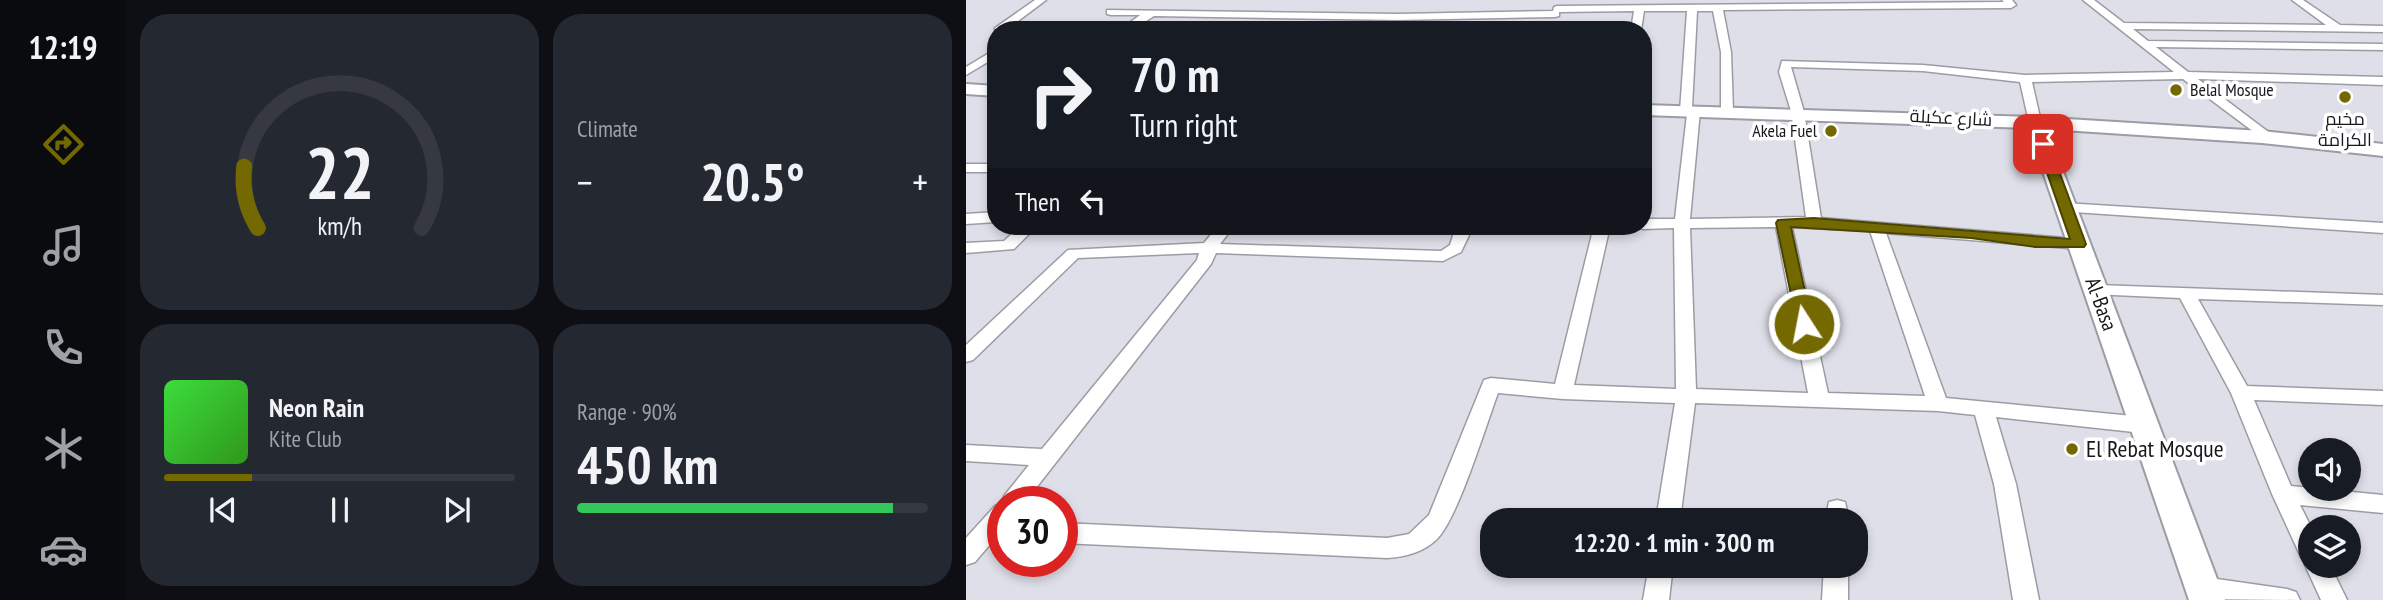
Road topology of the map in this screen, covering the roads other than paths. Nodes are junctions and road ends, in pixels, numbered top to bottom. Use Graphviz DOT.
graph roads {
  1 [pos="1041,0"];
  2 [pos="2007,0"];
  3 [pos="2088,0"];
  4 [pos="2297,0"];
  5 [pos="1775,3"];
  6 [pos="1870,3"];
  7 [pos="1588,4"];
  8 [pos="1717,7"];
  9 [pos="1557,8"];
  10 [pos="1640,8"];
  11 [pos="1692,8"];
  12 [pos="1111,12"];
  13 [pos="1151,13"];
  14 [pos="1878,18"];
  15 [pos="1012,21"];
  16 [pos="1139,21"];
  17 [pos="1638,21"];
  18 [pos="2123,26"];
  19 [pos="2338,29"];
  20 [pos="2383,29"];
  21 [pos="2143,44"];
  22 [pos="2370,47"];
  23 [pos="2383,47"];
  24 [pos="2383,54"];
  25 [pos="987,58"];
  26 [pos="966,72"];
  27 [pos="2186,75"];
  28 [pos="2025,79"];
  29 [pos="2383,80"];
  30 [pos="966,89"];
  31 [pos="987,90"];
  32 [pos="1652,110"];
  33 [pos="1690,111"];
  34 [pos="1727,111"];
  35 [pos="1797,112"];
  36 [pos="2035,122"];
  37 [pos="2266,138"];
  38 [pos="2383,150"];
  39 [pos="966,168"];
  40 [pos="987,168"];
  41 [pos="2064,208"];
  42 [pos="987,218"];
  43 [pos="966,219"];
  44 [pos="1814,222"];
  45 [pos="1682,223"];
  46 [pos="1783,223"];
  47 [pos="1652,224"];
  48 [pos="1876,227"];
  49 [pos="2383,228"];
  50 [pos="1020,235"];
  51 [pos="1219,235"];
  52 [pos="1462,235"];
  53 [pos="1600,235"];
  54 [pos="2079,244"];
  55 [pos="966,248"];
  56 [pos="1209,248"];
  57 [pos="2097,290"];
  58 [pos="2186,293"];
  59 [pos="2383,300"];
  60 [pos="966,356"];
  61 [pos="1563,391"];
  62 [pos="2241,393"];
  63 [pos="1686,396"];
  64 [pos="2383,398"];
  65 [pos="1819,400"];
  66 [pos="1938,404"];
  67 [pos="1983,408"];
  68 [pos="2143,425"];
  69 [pos="966,453"];
  70 [pos="1048,458"];
  71 [pos="1025,486"];
  72 [pos="2283,494"];
  73 [pos="2383,504"];
  74 [pos="1670,508"];
  75 [pos="2298,525"];
  76 [pos="1078,534"];
  77 [pos="987,535"];
  78 [pos="966,555"];
  79 [pos="1659,578"];
  80 [pos="1836,578"];
  81 [pos="2323,578"];
  82 [pos="2205,594"];
  83 [pos="1656,600"];
  84 [pos="1835,600"];
  85 [pos="2026,600"];
  86 [pos="2287,600"];
  87 [pos="2334,600"];
  1 -- 15 [label="street"];
  2 -- 6 [label="street"];
  3 -- 18 [label="street"];
  4 -- 19 [label="street"];
  5 -- 6 [label="street"];
  5 -- 8 [label="street"];
  6 -- 14 [label="street"];
  7 -- 9 [label="street"];
  7 -- 10 [label="street"];
  8 -- 11 [label="street"];
  8 -- 34 [label="street"];
  9 -- 13 [label="street"];
  10 -- 11 [label="street"];
  10 -- 17 [label="street"];
  11 -- 33 [label="street"];
  12 -- 13 [label="street"];
  13 -- 16 [label="street"];
  18 -- 19 [label="street"];
  18 -- 21 [label="street"];
  19 -- 20 [label="street"];
  19 -- 22 [label="street"];
  21 -- 22 [label="street"];
  21 -- 27 [label="street"];
  22 -- 23 [label="street"];
  22 -- 24 [label="street"];
  25 -- 26 [label="street"];
  27 -- 28 [label="street"];
  27 -- 29 [label="street"];
  27 -- 37 [label="street"];
  28 -- 35 [label="street"];
  28 -- 36 [label="street, Al-Basa"];
  30 -- 31 [label="street"];
  32 -- 33 [label="street, شارع عكيلة"];
  33 -- 34 [label="street, شارع عكيلة"];
  33 -- 45 [label="street"];
  34 -- 35 [label="street, شارع عكيلة"];
  35 -- 36 [label="street, شارع عكيلة"];
  35 -- 44 [label="street"];
  36 -- 37 [label="street, شارع عكيلة"];
  36 -- 41 [label="street, Al-Basa"];
  37 -- 38 [label="street, شارع عكيلة"];
  39 -- 40 [label="street"];
  41 -- 49 [label="street"];
  41 -- 54 [label="street, Al-Basa"];
  42 -- 43 [label="street"];
  44 -- 46 [label="street"];
  44 -- 48 [label="street"];
  45 -- 46 [label="street"];
  45 -- 47 [label="street"];
  45 -- 63 [label="street"];
  46 -- 65 [label="street"];
  48 -- 54 [label="street"];
  48 -- 66 [label="street"];
  50 -- 55 [label="street"];
  51 -- 56 [label="street"];
  52 -- 56 [label="street"];
  53 -- 61 [label="street"];
  54 -- 57 [label="street, Al-Basa"];
  56 -- 60 [label="street"];
  56 -- 70 [label="street"];
  57 -- 58 [label="street"];
  57 -- 68 [label="street, Al-Basa"];
  58 -- 59 [label="street"];
  58 -- 62 [label="street"];
  61 -- 63 [label="street"];
  61 -- 76 [label="street"];
  62 -- 64 [label="street"];
  62 -- 72 [label="street"];
  63 -- 65 [label="street"];
  63 -- 74 [label="street"];
  65 -- 66 [label="street"];
  66 -- 67 [label="street"];
  67 -- 68 [label="street"];
  67 -- 85 [label="street"];
  68 -- 82 [label="street, Al-Basa"];
  69 -- 70 [label="street"];
  70 -- 71 [label="street"];
  72 -- 73 [label="street"];
  72 -- 75 [label="street"];
  77 -- 78 [label="street"];
  79 -- 83 [label="street"];
  80 -- 84 [label="street"];
  81 -- 87 [label="street"];
  82 -- 86 [label="street"];
}
